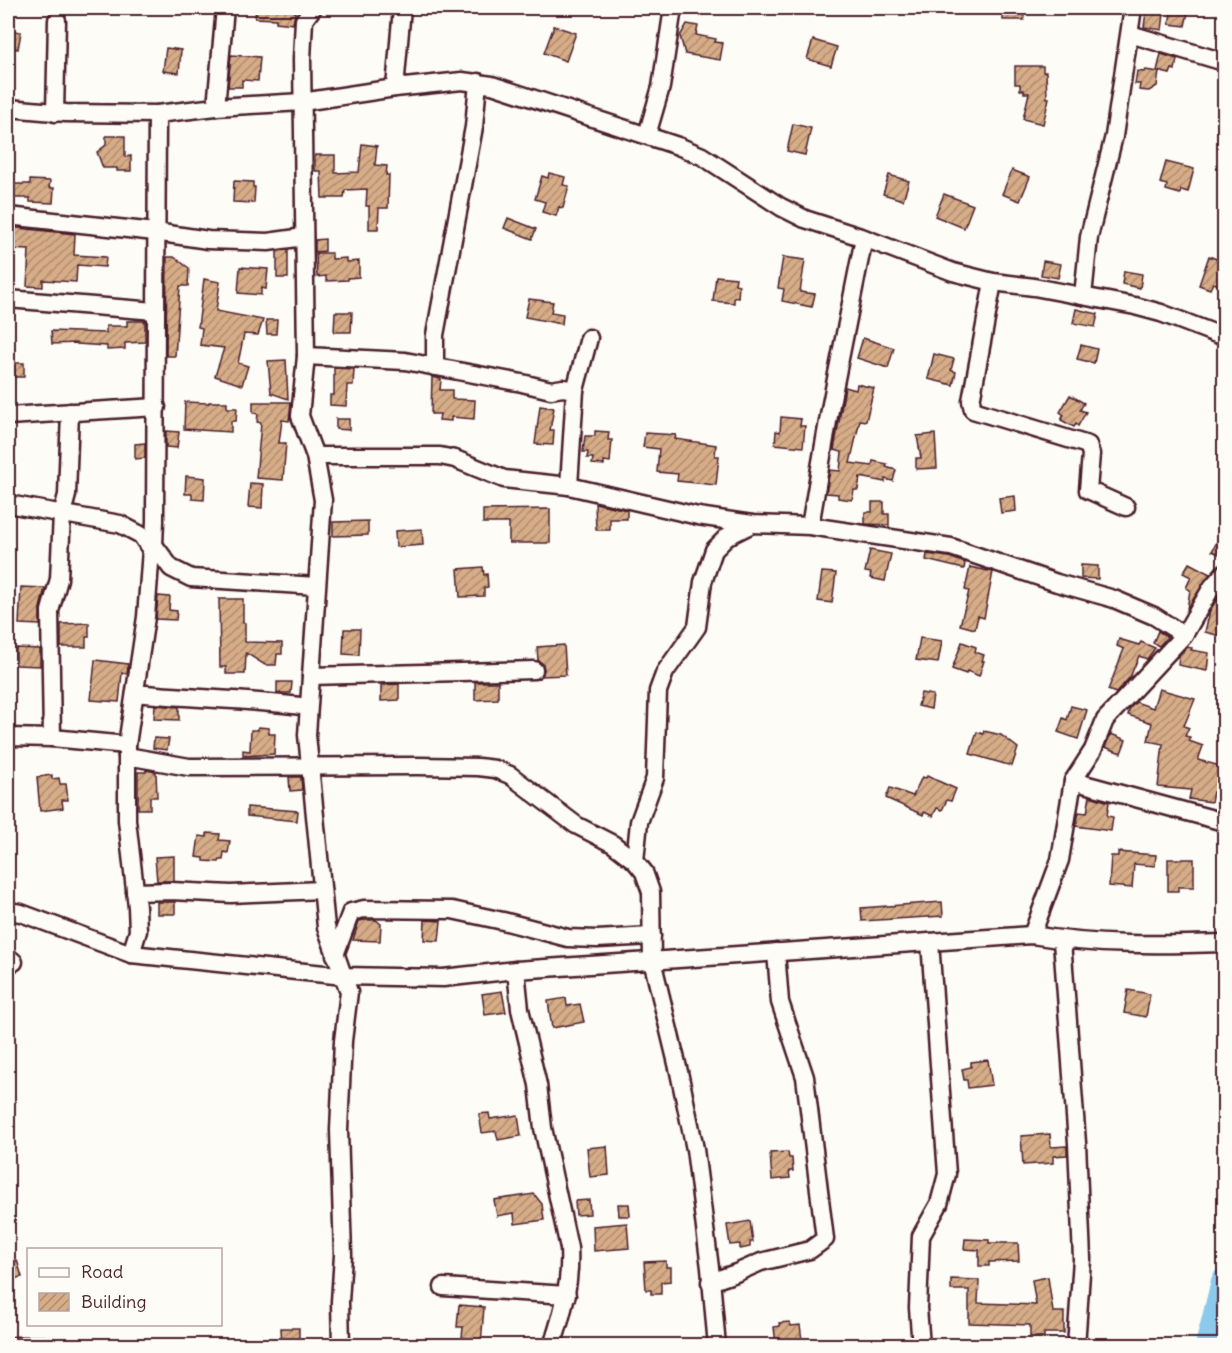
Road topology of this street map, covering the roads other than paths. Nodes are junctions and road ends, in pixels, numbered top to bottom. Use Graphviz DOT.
graph roads {
  1 [pos="225,8"];
  2 [pos="313,8"];
  3 [pos="402,8"];
  4 [pos="673,8"];
  5 [pos="1133,8"];
  6 [pos="57,20"];
  7 [pos="1130,34"];
  8 [pos="1224,62"];
  9 [pos="478,82"];
  10 [pos="395,88"];
  11 [pos="302,102"];
  12 [pos="216,107"];
  13 [pos="8,108"];
  14 [pos="55,113"];
  15 [pos="156,114"];
  16 [pos="647,135"];
  17 [pos="8,216"];
  18 [pos="155,232"];
  19 [pos="304,237"];
  20 [pos="864,238"];
  21 [pos="993,282"];
  22 [pos="1083,296"];
  23 [pos="8,299"];
  24 [pos="155,311"];
  25 [pos="1224,337"];
  26 [pos="589,338"];
  27 [pos="306,356"];
  28 [pos="435,367"];
  29 [pos="575,390"];
  30 [pos="157,407"];
  31 [pos="70,412"];
  32 [pos="8,416"];
  33 [pos="315,456"];
  34 [pos="569,486"];
  35 [pos="8,504"];
  36 [pos="1126,507"];
  37 [pos="62,514"];
  38 [pos="752,524"];
  39 [pos="810,526"];
  40 [pos="152,547"];
  41 [pos="1224,573"];
  42 [pos="316,586"];
  43 [pos="1184,635"];
  44 [pos="534,670"];
  45 [pos="311,676"];
  46 [pos="135,693"];
  47 [pos="308,707"];
  48 [pos="8,737"];
  49 [pos="52,738"];
  50 [pos="127,751"];
  51 [pos="311,767"];
  52 [pos="1073,781"];
  53 [pos="1224,822"];
  54 [pos="635,861"];
  55 [pos="322,890"];
  56 [pos="135,892"];
  57 [pos="8,911"];
  58 [pos="1032,935"];
  59 [pos="652,936"];
  60 [pos="1062,940"];
  61 [pos="930,942"];
  62 [pos="1224,944"];
  63 [pos="776,952"];
  64 [pos="131,954"];
  65 [pos="335,955"];
  66 [pos="652,960"];
  67 [pos="516,970"];
  68 [pos="344,976"];
  69 [pos="710,1282"];
  70 [pos="443,1287"];
  71 [pos="567,1295"];
  72 [pos="14,1346"];
  73 [pos="45,1346"];
  74 [pos="341,1346"];
  75 [pos="552,1346"];
  76 [pos="717,1346"];
  77 [pos="921,1346"];
  78 [pos="1076,1346"];
  1 -- 12 [label="street"];
  2 -- 11 [label="street"];
  3 -- 10 [label="street"];
  4 -- 16 [label="street"];
  5 -- 7 [label="street"];
  6 -- 14 [label="street"];
  7 -- 8 [label="street"];
  7 -- 22 [label="street"];
  9 -- 10 [label="street"];
  9 -- 16 [label="street"];
  9 -- 28 [label="street"];
  10 -- 11 [label="street"];
  11 -- 12 [label="street"];
  11 -- 19 [label="street"];
  12 -- 15 [label="street"];
  13 -- 14 [label="street"];
  14 -- 15 [label="street"];
  15 -- 18 [label="street"];
  16 -- 20 [label="street"];
  17 -- 18 [label="street"];
  18 -- 19 [label="street"];
  18 -- 24 [label="street"];
  19 -- 27 [label="street"];
  20 -- 21 [label="street"];
  20 -- 39 [label="street"];
  21 -- 22 [label="street"];
  21 -- 36 [label="street"];
  22 -- 25 [label="street"];
  23 -- 24 [label="street"];
  24 -- 30 [label="street"];
  26 -- 29 [label="street"];
  27 -- 28 [label="street"];
  27 -- 33 [label="street"];
  28 -- 29 [label="street"];
  29 -- 34 [label="street"];
  30 -- 31 [label="street"];
  30 -- 40 [label="street"];
  31 -- 32 [label="street"];
  31 -- 37 [label="street"];
  33 -- 34 [label="street"];
  33 -- 42 [label="street"];
  34 -- 38 [label="street"];
  35 -- 37 [label="street"];
  37 -- 40 [label="street"];
  37 -- 49 [label="street"];
  38 -- 39 [label="street"];
  38 -- 54 [label="street"];
  39 -- 43 [label="street"];
  40 -- 42 [label="street"];
  40 -- 46 [label="street"];
  41 -- 43 [label="street"];
  42 -- 45 [label="street"];
  43 -- 52 [label="street"];
  44 -- 45 [label="street"];
  45 -- 47 [label="street"];
  46 -- 47 [label="street"];
  46 -- 50 [label="street"];
  47 -- 51 [label="street"];
  48 -- 49 [label="street"];
  49 -- 50 [label="street"];
  50 -- 51 [label="street"];
  50 -- 56 [label="street"];
  51 -- 54 [label="street"];
  51 -- 55 [label="street"];
  52 -- 53 [label="street"];
  52 -- 58 [label="street"];
  54 -- 59 [label="street"];
  55 -- 56 [label="street"];
  55 -- 65 [label="street"];
  56 -- 64 [label="street"];
  57 -- 64 [label="street"];
  58 -- 60 [label="street"];
  58 -- 61 [label="street"];
  59 -- 65 [label="street"];
  59 -- 66 [label="street"];
  60 -- 62 [label="street"];
  60 -- 78 [label="street"];
  61 -- 63 [label="street"];
  61 -- 77 [label="street"];
  63 -- 66 [label="street"];
  63 -- 69 [label="street"];
  64 -- 68 [label="street"];
  65 -- 68 [label="street"];
  66 -- 67 [label="street"];
  66 -- 69 [label="street"];
  67 -- 68 [label="street"];
  67 -- 71 [label="street"];
  68 -- 74 [label="street"];
  69 -- 76 [label="street"];
  70 -- 71 [label="street"];
  71 -- 75 [label="street"];
  72 -- 73 [label="street"];
}
